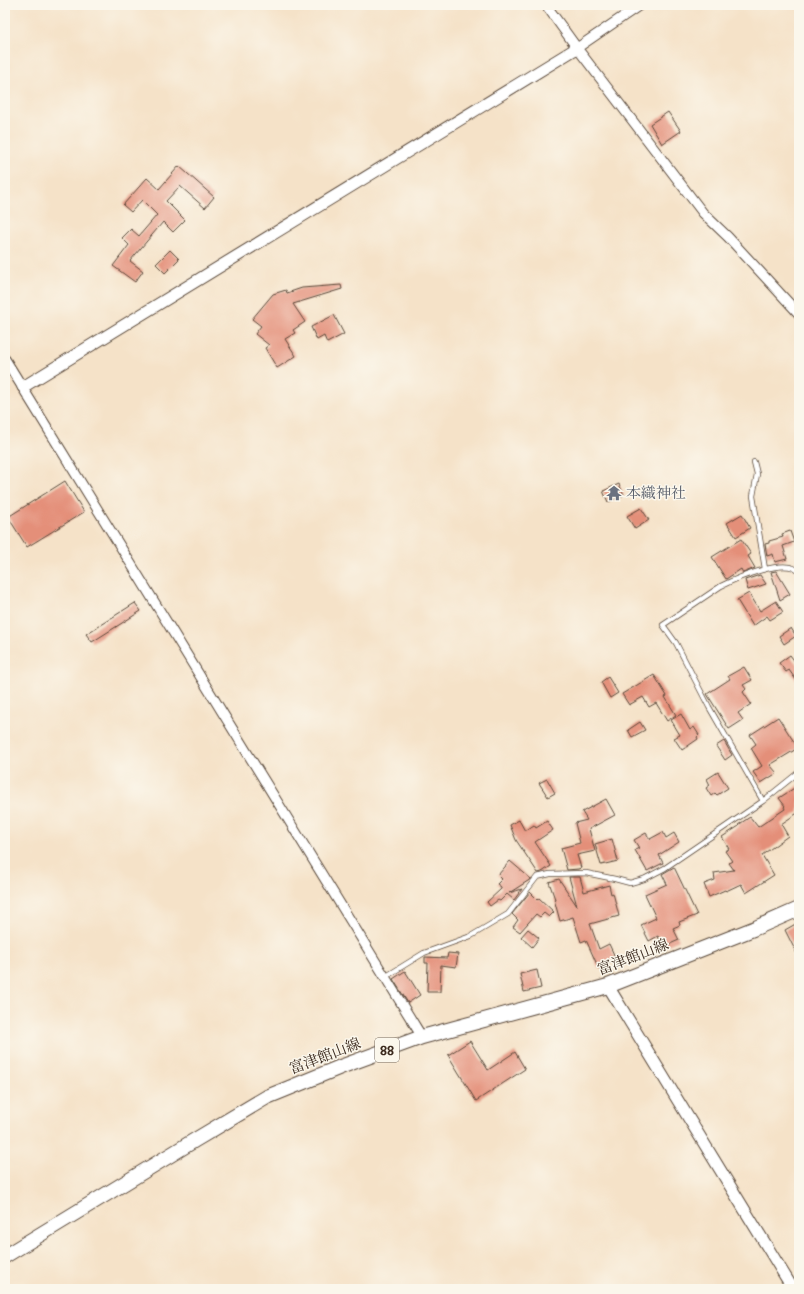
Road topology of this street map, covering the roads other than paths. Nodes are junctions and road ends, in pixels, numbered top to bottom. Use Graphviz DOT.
graph roads {
  1 [pos="546,5"];
  2 [pos="640,5"];
  3 [pos="577,48"];
  4 [pos="799,314"];
  5 [pos="5,359"];
  6 [pos="22,387"];
  7 [pos="754,462"];
  8 [pos="765,569"];
  9 [pos="799,572"];
  10 [pos="799,772"];
  11 [pos="763,801"];
  12 [pos="799,909"];
  13 [pos="385,977"];
  14 [pos="608,986"];
  15 [pos="422,1037"];
  16 [pos="5,1256"];
  17 [pos="793,1289"];
  1 -- 3 [label="street"];
  2 -- 3 [label="street"];
  3 -- 4 [label="street"];
  3 -- 6 [label="street"];
  5 -- 6 [label="street"];
  6 -- 13 [label="street"];
  7 -- 8 [label="lane"];
  8 -- 9 [label="lane"];
  8 -- 11 [label="lane"];
  10 -- 11 [label="lane"];
  11 -- 13 [label="lane"];
  12 -- 14 [label="main road, 富津館山線 / 88"];
  13 -- 15 [label="street"];
  14 -- 15 [label="main road, 富津館山線 / 88"];
  14 -- 17 [label="street"];
  15 -- 16 [label="main road, 富津館山線 / 88"];
}
